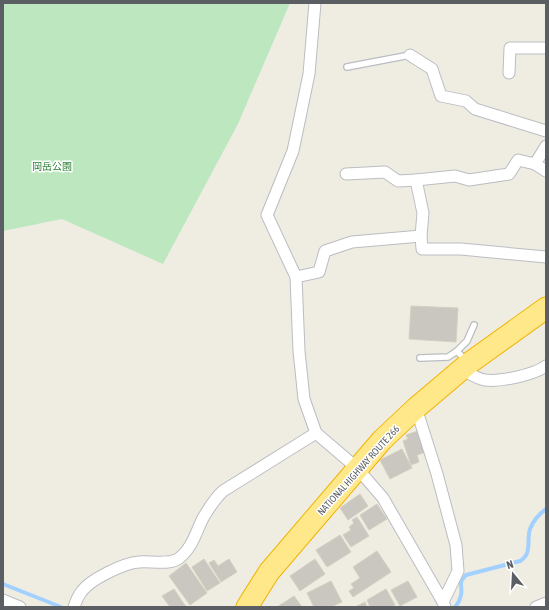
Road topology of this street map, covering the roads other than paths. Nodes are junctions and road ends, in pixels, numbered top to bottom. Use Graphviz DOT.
graph roads {
  1 [pos="315,3"];
  2 [pos="546,48"];
  3 [pos="410,55"];
  4 [pos="347,67"];
  5 [pos="509,73"];
  6 [pos="546,131"];
  7 [pos="546,146"];
  8 [pos="535,164"];
  9 [pos="546,171"];
  10 [pos="346,174"];
  11 [pos="416,180"];
  12 [pos="421,236"];
  13 [pos="546,257"];
  14 [pos="296,277"];
  15 [pos="546,308"];
  16 [pos="474,325"];
  17 [pos="420,358"];
  18 [pos="463,361"];
  19 [pos="546,366"];
  20 [pos="416,408"];
  21 [pos="316,433"];
  22 [pos="358,468"];
  23 [pos="3,600"];
  24 [pos="546,603"];
  25 [pos="444,604"];
  26 [pos="20,607"];
  27 [pos="74,607"];
  28 [pos="247,607"];
  29 [pos="536,607"];
  1 -- 14 [label="street"];
  2 -- 5 [label="street"];
  3 -- 4 [label="lane"];
  3 -- 6 [label="street"];
  7 -- 8 [label="street"];
  8 -- 9 [label="street"];
  8 -- 11 [label="street"];
  10 -- 11 [label="street"];
  11 -- 12 [label="street"];
  12 -- 13 [label="street"];
  12 -- 14 [label="street"];
  14 -- 21 [label="street"];
  15 -- 18 [label="highway, NATIONAL HIGHWAY ROUTE 266"];
  16 -- 18 [label="lane"];
  17 -- 18 [label="lane"];
  18 -- 19 [label="street"];
  18 -- 20 [label="highway, NATIONAL HIGHWAY ROUTE 266"];
  20 -- 22 [label="highway, NATIONAL HIGHWAY ROUTE 266"];
  20 -- 25 [label="street"];
  21 -- 22 [label="street"];
  21 -- 27 [label="street"];
  22 -- 25 [label="street"];
  22 -- 28 [label="highway, NATIONAL HIGHWAY ROUTE 266"];
  23 -- 26 [label="street"];
  24 -- 29 [label="street"];
}
